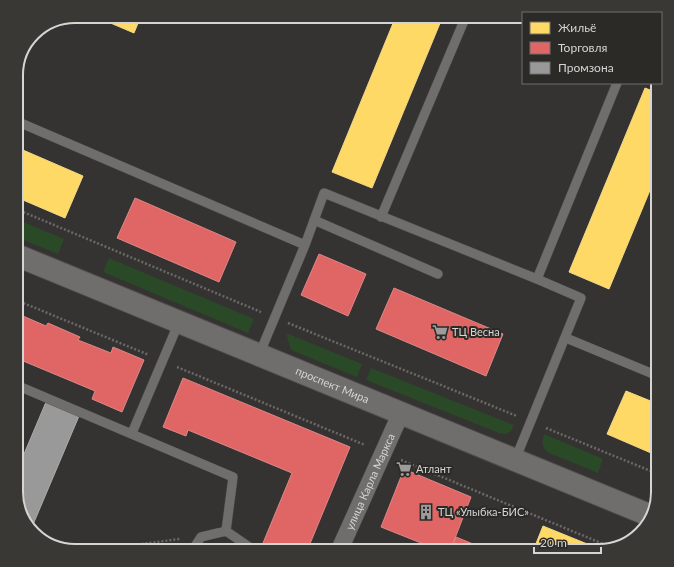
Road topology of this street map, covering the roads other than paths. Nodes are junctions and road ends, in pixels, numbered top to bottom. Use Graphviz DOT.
graph roads {
  1 [pos="463,23"];
  2 [pos="617,84"];
  3 [pos="23,124"];
  4 [pos="381,217"];
  5 [pos="314,220"];
  6 [pos="305,245"];
  7 [pos="23,258"];
  8 [pos="438,274"];
  9 [pos="537,279"];
  10 [pos="179,322"];
  11 [pos="566,338"];
  12 [pos="258,355"];
  13 [pos="651,373"];
  14 [pos="23,388"];
  15 [pos="401,413"];
  16 [pos="132,433"];
  17 [pos="515,460"];
  18 [pos="646,514"];
  19 [pos="226,531"];
  20 [pos="196,544"];
  21 [pos="245,544"];
  22 [pos="342,544"];
  1 -- 4 [label="lane"];
  2 -- 9 [label="lane"];
  3 -- 6 [label="lane"];
  4 -- 5 [label="lane"];
  4 -- 9 [label="lane"];
  5 -- 6 [label="lane"];
  5 -- 8 [label="lane"];
  6 -- 12 [label="lane"];
  7 -- 10 [label="main road, проспект Мира"];
  9 -- 11 [label="lane"];
  10 -- 12 [label="main road, проспект Мира"];
  10 -- 16 [label="lane"];
  11 -- 13 [label="lane"];
  11 -- 17 [label="lane"];
  12 -- 15 [label="main road, проспект Мира"];
  14 -- 16 [label="lane"];
  15 -- 17 [label="main road, проспект Мира"];
  15 -- 22 [label="street, улица Карла Маркса"];
  16 -- 19 [label="lane"];
  17 -- 18 [label="main road, проспект Мира"];
  19 -- 20 [label="lane"];
  19 -- 21 [label="lane"];
}
